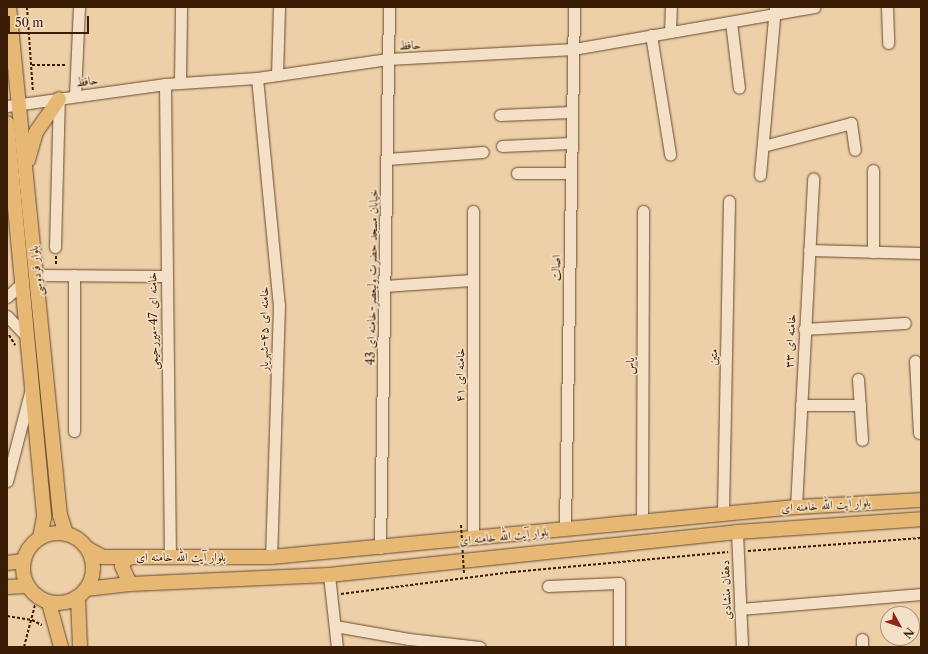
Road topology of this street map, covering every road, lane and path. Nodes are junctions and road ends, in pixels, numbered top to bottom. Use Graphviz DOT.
graph roads {
  1 [pos="9,7"];
  2 [pos="27,7"];
  3 [pos="79,7"];
  4 [pos="181,7"];
  5 [pos="279,7"];
  6 [pos="389,7"];
  7 [pos="574,7"];
  8 [pos="671,7"];
  9 [pos="814,7"];
  10 [pos="887,7"];
  11 [pos="775,10"];
  12 [pos="731,22"];
  13 [pos="670,32"];
  14 [pos="650,35"];
  15 [pos="888,43"];
  16 [pos="574,49"];
  17 [pos="388,59"];
  18 [pos="32,65"];
  19 [pos="77,65"];
  20 [pos="277,75"];
  21 [pos="257,78"];
  22 [pos="180,82"];
  23 [pos="165,84"];
  24 [pos="739,88"];
  25 [pos="75,95"];
  26 [pos="59,99"];
  27 [pos="33,103"];
  28 [pos="13,106"];
  29 [pos="571,112"];
  30 [pos="500,115"];
  31 [pos="7,123"];
  32 [pos="570,143"];
  33 [pos="502,146"];
  34 [pos="763,146"];
  35 [pos="855,150"];
  36 [pos="483,152"];
  37 [pos="670,154"];
  38 [pos="386,159"];
  39 [pos="873,170"];
  40 [pos="26,172"];
  41 [pos="517,173"];
  42 [pos="570,173"];
  43 [pos="760,175"];
  44 [pos="813,178"];
  45 [pos="729,201"];
  46 [pos="473,211"];
  47 [pos="643,211"];
  48 [pos="56,247"];
  49 [pos="809,250"];
  50 [pos="873,252"];
  51 [pos="921,253"];
  52 [pos="37,275"];
  53 [pos="56,275"];
  54 [pos="74,275"];
  55 [pos="166,276"];
  56 [pos="472,280"];
  57 [pos="23,282"];
  58 [pos="384,286"];
  59 [pos="7,297"];
  60 [pos="7,316"];
  61 [pos="905,324"];
  62 [pos="804,329"];
  63 [pos="28,338"];
  64 [pos="915,361"];
  65 [pos="858,379"];
  66 [pos="32,385"];
  67 [pos="919,393"];
  68 [pos="800,405"];
  69 [pos="860,405"];
  70 [pos="74,431"];
  71 [pos="919,433"];
  72 [pos="862,440"];
  73 [pos="7,481"];
  74 [pos="921,500"];
  75 [pos="796,507"];
  76 [pos="723,513"];
  77 [pos="921,519"];
  78 [pos="642,521"];
  79 [pos="461,525"];
  80 [pos="565,529"];
  81 [pos="737,532"];
  82 [pos="66,534"];
  83 [pos="40,538"];
  84 [pos="921,538"];
  85 [pos="473,539"];
  86 [pos="380,548"];
  87 [pos="88,549"];
  88 [pos="738,552"];
  89 [pos="134,557"];
  90 [pos="170,557"];
  91 [pos="271,557"];
  92 [pos="23,561"];
  93 [pos="7,563"];
  94 [pos="7,571"];
  95 [pos="464,573"];
  96 [pos="329,575"];
  97 [pos="7,584"];
  98 [pos="130,584"];
  99 [pos="548,586"];
  100 [pos="7,587"];
  101 [pos="82,593"];
  102 [pos="921,594"];
  103 [pos="38,595"];
  104 [pos="331,595"];
  105 [pos="740,609"];
  106 [pos="7,616"];
  107 [pos="32,620"];
  108 [pos="334,626"];
  109 [pos="409,643"];
  110 [pos="24,647"];
  111 [pos="61,647"];
  112 [pos="80,647"];
  113 [pos="337,647"];
  114 [pos="479,647"];
  115 [pos="619,647"];
  116 [pos="742,647"];
  1 -- 28 [label="main road, بلوار فردوسی"];
  2 -- 18 [label="path"];
  3 -- 19 [label="street"];
  4 -- 22 [label="street"];
  5 -- 20 [label="street"];
  6 -- 17 [label="street, خیابان مسجد حضرت ولیعصر-خامنه ای 43"];
  7 -- 16 [label="street, اصالت"];
  8 -- 13 [label="street"];
  9 -- 11 [label="street, حافظ"];
  10 -- 15 [label="street"];
  11 -- 12 [label="street, حافظ"];
  11 -- 34 [label="street"];
  12 -- 13 [label="street, حافظ"];
  12 -- 24 [label="street"];
  13 -- 14 [label="street, حافظ"];
  14 -- 16 [label="street, حافظ"];
  14 -- 37 [label="street"];
  16 -- 17 [label="street, حافظ"];
  16 -- 29 [label="street, اصالت"];
  17 -- 20 [label="street, حافظ"];
  17 -- 38 [label="street, خیابان مسجد حضرت ولیعصر-خامنه ای 43"];
  18 -- 19 [label="path"];
  18 -- 27 [label="path"];
  19 -- 25 [label="street"];
  20 -- 21 [label="street, حافظ"];
  21 -- 22 [label="street, حافظ"];
  21 -- 91 [label="street, خامنه ای ۴۵-شهریار"];
  22 -- 23 [label="street, حافظ"];
  23 -- 25 [label="street, حافظ"];
  23 -- 55 [label="street, خامنه ای 47-میررحیمی"];
  25 -- 26 [label="street, حافظ"];
  26 -- 27 [label="street, حافظ"];
  26 -- 40 [label="main road"];
  26 -- 48 [label="street"];
  27 -- 28 [label="street, حافظ"];
  28 -- 40 [label="main road, بلوار فردوسی"];
  29 -- 30 [label="street"];
  29 -- 32 [label="street, اصالت"];
  31 -- 57 [label="main road, بلوار فردوسی"];
  32 -- 33 [label="street"];
  32 -- 42 [label="street, اصالت"];
  34 -- 35 [label="street"];
  34 -- 43 [label="street"];
  36 -- 38 [label="street"];
  38 -- 58 [label="street, خیابان مسجد حضرت ولیعصر-خامنه ای 43"];
  39 -- 50 [label="street"];
  40 -- 52 [label="main road, بلوار فردوسی"];
  41 -- 42 [label="street"];
  42 -- 80 [label="street, اصالت"];
  44 -- 49 [label="street, خامنه ای ۳۳"];
  45 -- 76 [label="street, متین"];
  46 -- 56 [label="street, خامنه ای ۴۱"];
  47 -- 78 [label="street, یاس"];
  48 -- 53 [label="path"];
  49 -- 50 [label="street"];
  49 -- 62 [label="street, خامنه ای ۳۳"];
  50 -- 51 [label="street"];
  52 -- 53 [label="street"];
  52 -- 82 [label="main road, بلوار فردوسی"];
  53 -- 54 [label="street"];
  54 -- 55 [label="street"];
  54 -- 70 [label="street"];
  55 -- 90 [label="street, خامنه ای 47-میررحیمی"];
  56 -- 58 [label="street"];
  56 -- 85 [label="street, خامنه ای ۴۱"];
  57 -- 59 [label="street"];
  57 -- 63 [label="main road, بلوار فردوسی"];
  58 -- 86 [label="street, خیابان مسجد حضرت ولیعصر-خامنه ای 43"];
  60 -- 63 [label="street"];
  61 -- 62 [label="street"];
  62 -- 68 [label="street, خامنه ای ۳۳"];
  63 -- 66 [label="main road, بلوار فردوسی"];
  64 -- 67 [label="street"];
  65 -- 69 [label="street"];
  66 -- 73 [label="street"];
  66 -- 83 [label="main road, بلوار فردوسی"];
  67 -- 71 [label="street"];
  68 -- 69 [label="street"];
  68 -- 75 [label="street, خامنه ای ۳۳"];
  69 -- 72 [label="street"];
  74 -- 75 [label="main road, بلوار آیت الله خامنه ای"];
  75 -- 76 [label="main road, بلوار آیت الله خامنه ای"];
  76 -- 78 [label="main road, بلوار آیت الله خامنه ای"];
  77 -- 81 [label="main road, بلوار آیت الله خامنه ای"];
  78 -- 80 [label="main road, بلوار آیت الله خامنه ای"];
  79 -- 95 [label="path, bridge"];
  80 -- 85 [label="main road, بلوار آیت الله خامنه ای"];
  81 -- 88 [label="street, دهقان منشادی"];
  81 -- 96 [label="main road, بلوار آیت الله خامنه ای"];
  82 -- 83 [label="main road"];
  82 -- 87 [label="main road"];
  83 -- 92 [label="main road"];
  84 -- 88 [label="path"];
  85 -- 86 [label="main road, بلوار آیت الله خامنه ای"];
  86 -- 91 [label="main road, بلوار آیت الله خامنه ای"];
  87 -- 89 [label="main road, بلوار آیت الله خامنه ای"];
  87 -- 101 [label="main road"];
  88 -- 104 [label="path"];
  88 -- 105 [label="street, دهقان منشادی"];
  89 -- 90 [label="main road, بلوار آیت الله خامنه ای"];
  89 -- 98 [label="main road"];
  90 -- 91 [label="main road, بلوار آیت الله خامنه ای"];
  92 -- 93 [label="main road"];
  92 -- 103 [label="main road"];
  94 -- 97 [label="main road"];
  96 -- 98 [label="main road, بلوار آیت الله خامنه ای"];
  96 -- 104 [label="street"];
  98 -- 101 [label="main road, بلوار آیت الله خامنه ای"];
  99 -- 115 [label="street"];
  100 -- 103 [label="main road"];
  101 -- 103 [label="main road"];
  101 -- 112 [label="main road"];
  102 -- 105 [label="street"];
  103 -- 107 [label="path"];
  103 -- 111 [label="main road"];
  104 -- 108 [label="street"];
  105 -- 116 [label="street, دهقان منشادی"];
  106 -- 107 [label="path"];
  107 -- 110 [label="path"];
  108 -- 109 [label="street"];
  108 -- 113 [label="street"];
  109 -- 114 [label="street"];
}
